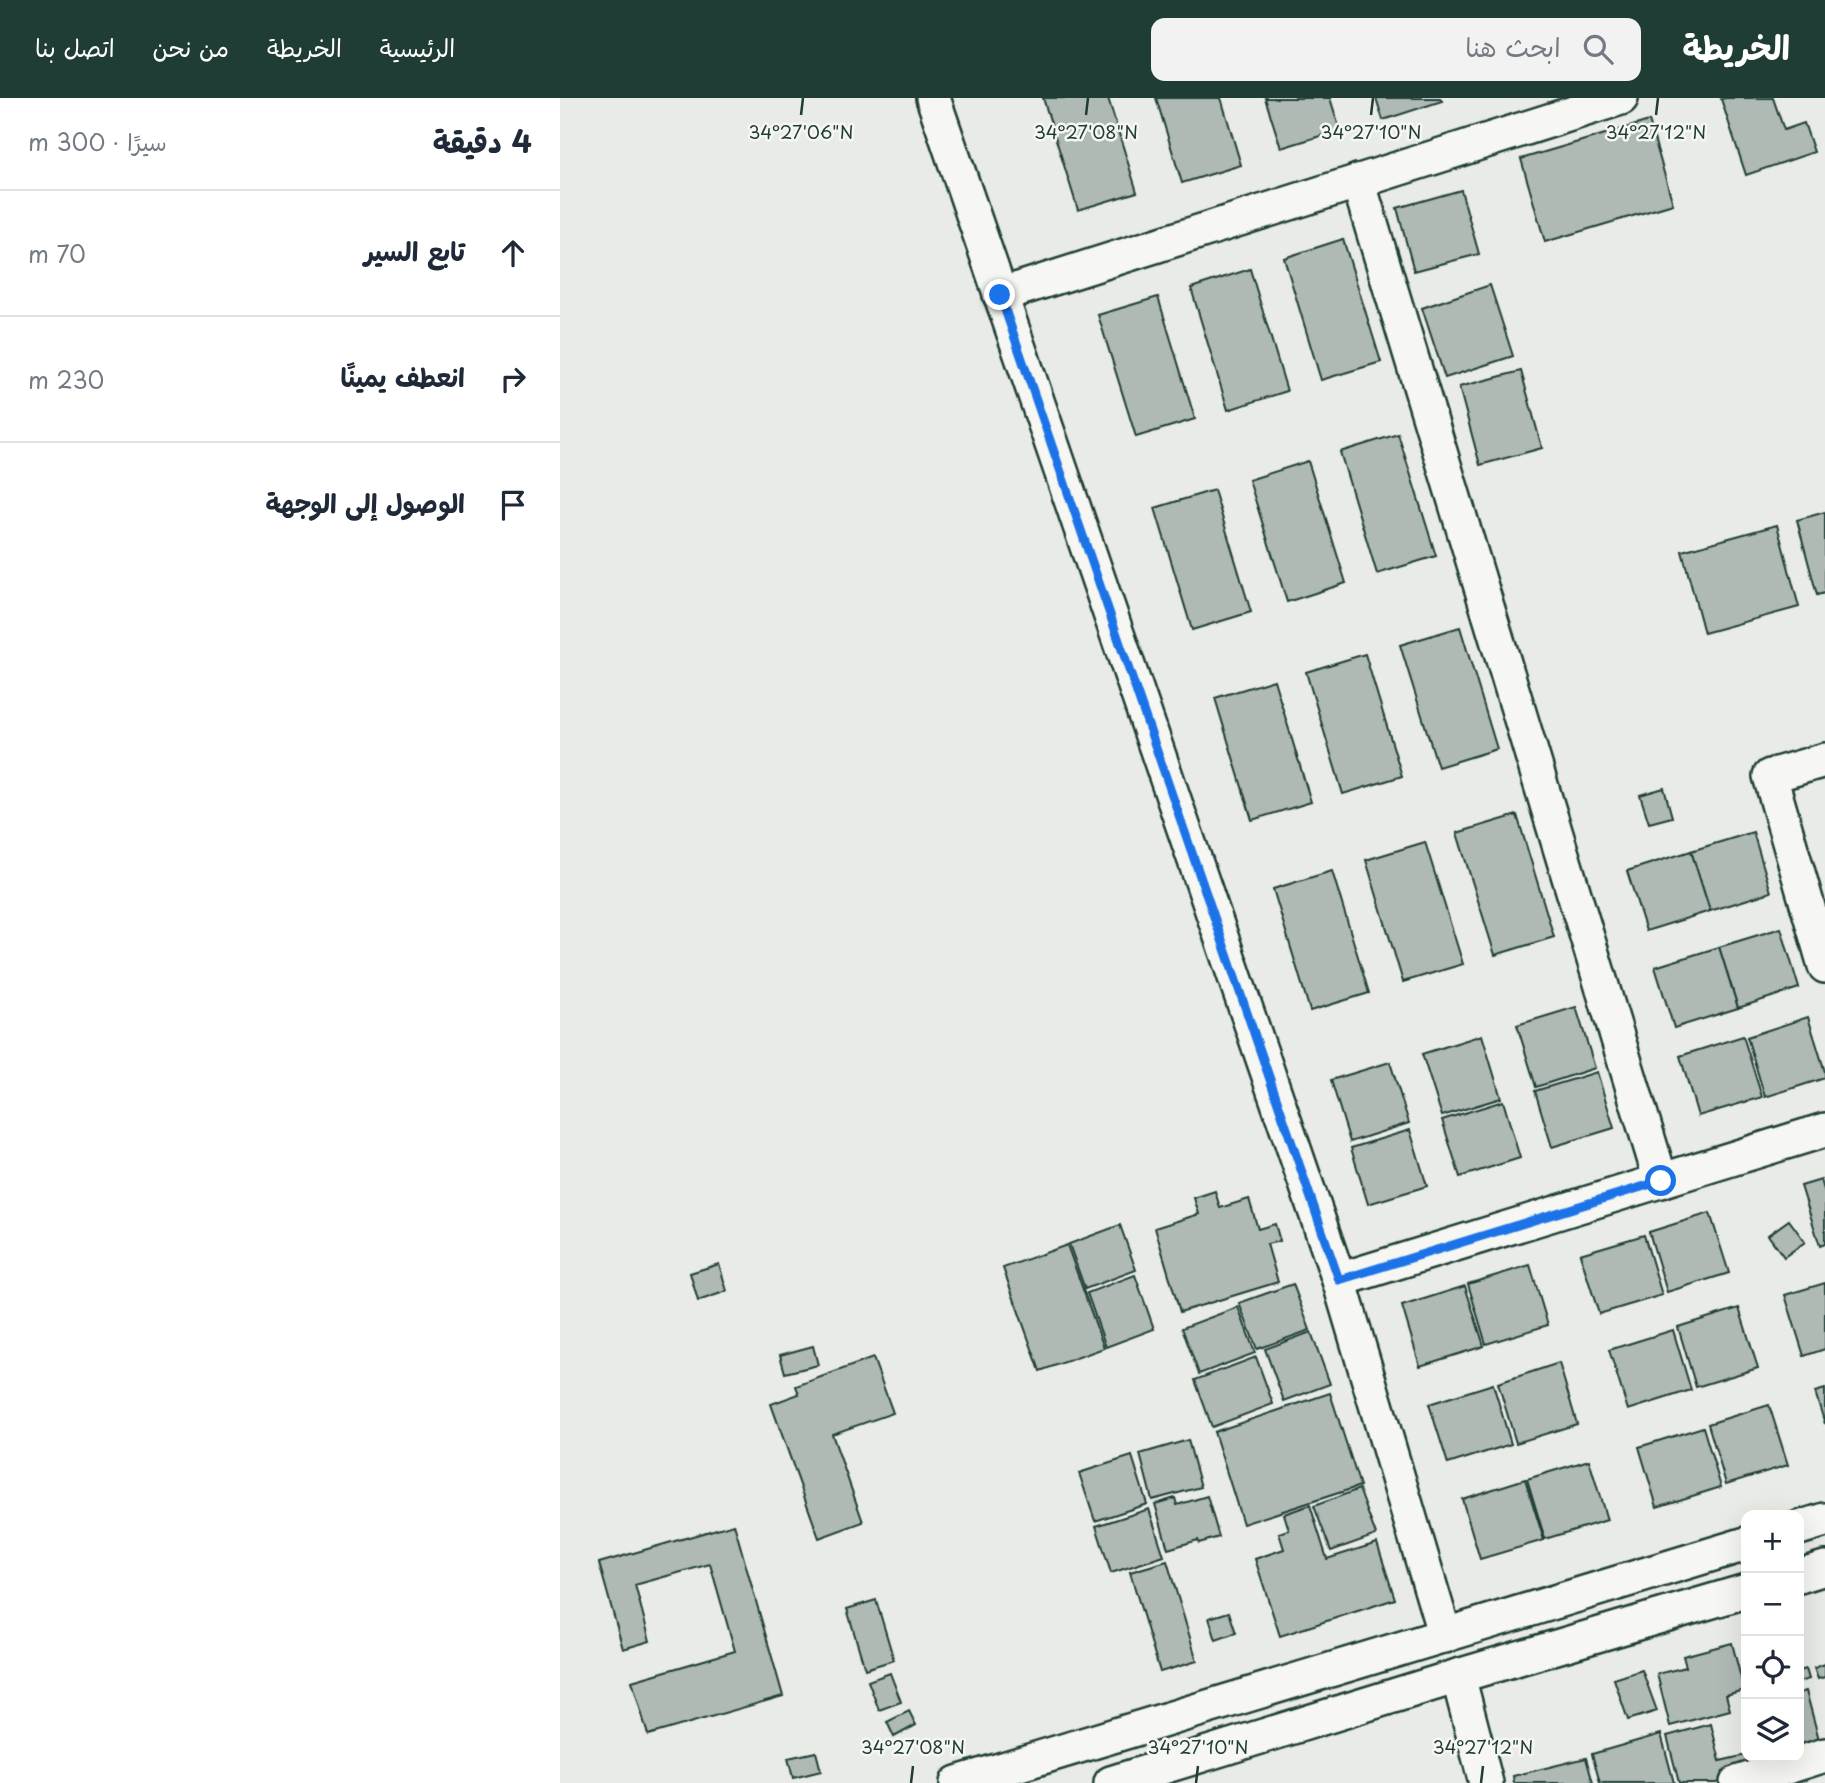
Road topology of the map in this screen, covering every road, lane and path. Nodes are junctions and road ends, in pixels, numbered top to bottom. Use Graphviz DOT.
graph roads {
  1 [pos="933,98"];
  2 [pos="1621,98"];
  3 [pos="1358,181"];
  4 [pos="1000,295"];
  5 [pos="1825,760"];
  6 [pos="1825,967"];
  7 [pos="1825,1130"];
  8 [pos="1661,1181"];
  9 [pos="1339,1280"];
  10 [pos="1825,1520"];
  11 [pos="1804,1526"];
  12 [pos="1741,1546"];
  13 [pos="1825,1568"];
  14 [pos="1804,1574"];
  15 [pos="1741,1592"];
  16 [pos="1445,1636"];
  17 [pos="1458,1676"];
  18 [pos="1825,1755"];
  19 [pos="1124,1781"];
  20 [pos="957,1783"];
  21 [pos="1486,1783"];
  22 [pos="1737,1783"];
  1 -- 4 [label="street"];
  2 -- 3 [label="street"];
  3 -- 4 [label="street"];
  3 -- 8 [label="street"];
  4 -- 9 [label="street"];
  5 -- 6 [label="street"];
  7 -- 8 [label="street"];
  8 -- 9 [label="street"];
  9 -- 16 [label="street"];
  10 -- 11 [label="street"];
  12 -- 16 [label="street"];
  13 -- 14 [label="street"];
  15 -- 17 [label="street"];
  16 -- 20 [label="street"];
  17 -- 19 [label="street"];
  17 -- 21 [label="street"];
  18 -- 22 [label="street"];
}
